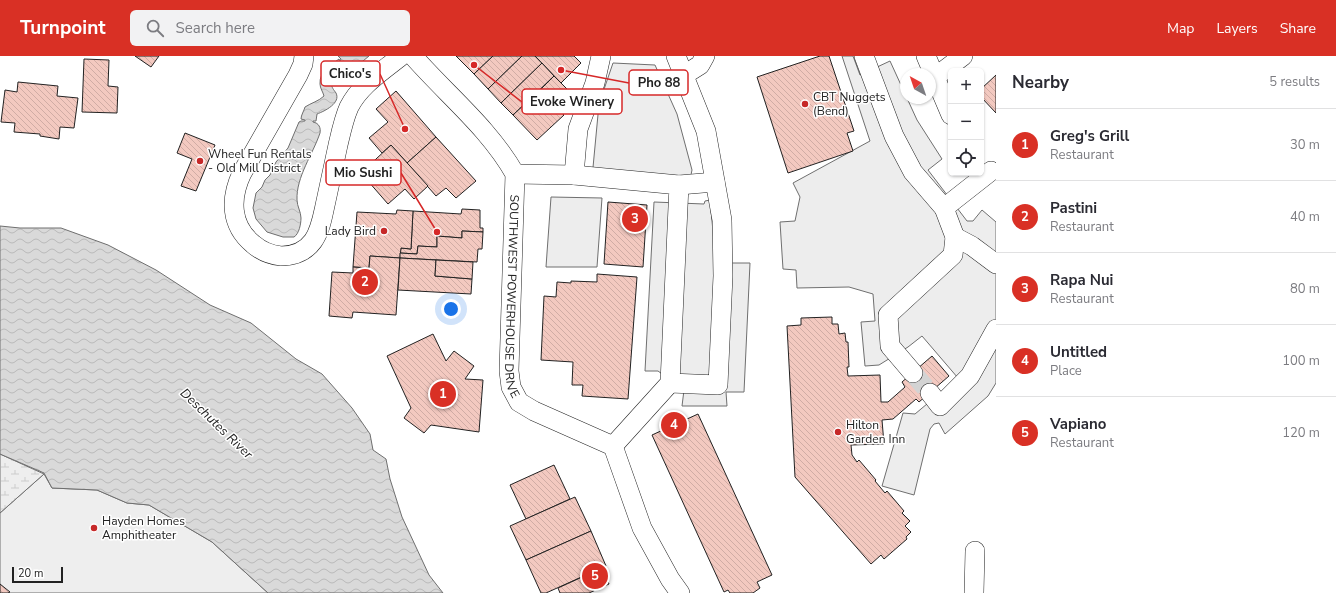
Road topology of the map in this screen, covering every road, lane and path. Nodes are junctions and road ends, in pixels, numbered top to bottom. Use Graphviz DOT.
graph roads {
  1 [pos="304,56"];
  2 [pos="401,56"];
  3 [pos="413,56"];
  4 [pos="601,56"];
  5 [pos="676,56"];
  6 [pos="705,56"];
  7 [pos="866,56"];
  8 [pos="926,56"];
  9 [pos="963,56"];
  10 [pos="930,68"];
  11 [pos="684,75"];
  12 [pos="936,76"];
  13 [pos="936,82"];
  14 [pos="948,108"];
  15 [pos="989,169"];
  16 [pos="515,174"];
  17 [pos="574,175"];
  18 [pos="715,182"];
  19 [pos="679,185"];
  20 [pos="944,208"];
  21 [pos="955,237"];
  22 [pos="996,264"];
  23 [pos="996,330"];
  24 [pos="913,373"];
  25 [pos="670,383"];
  26 [pos="930,393"];
  27 [pos="613,446"];
  28 [pos="975,551"];
  29 [pos="680,593"];
  30 [pos="974,593"];
  1 -- 2 [label="street"];
  3 -- 16 [label="street"];
  4 -- 17 [label="street"];
  5 -- 11 [label="street"];
  6 -- 11 [label="street"];
  7 -- 20 [label="street"];
  8 -- 10 [label="street"];
  9 -- 12 [label="street"];
  11 -- 18 [label="street"];
  13 -- 14 [label="street"];
  15 -- 20 [label="street"];
  16 -- 17 [label="street"];
  16 -- 27 [label="street, SOUTHWEST POWERHOUSE DRIVE"];
  17 -- 19 [label="street"];
  18 -- 19 [label="street"];
  18 -- 25 [label="street"];
  19 -- 25 [label="street"];
  20 -- 21 [label="street"];
  21 -- 22 [label="street"];
  21 -- 24 [label="street"];
  23 -- 26 [label="street"];
  25 -- 27 [label="street"];
  27 -- 29 [label="street"];
  28 -- 30 [label="street"];
}
